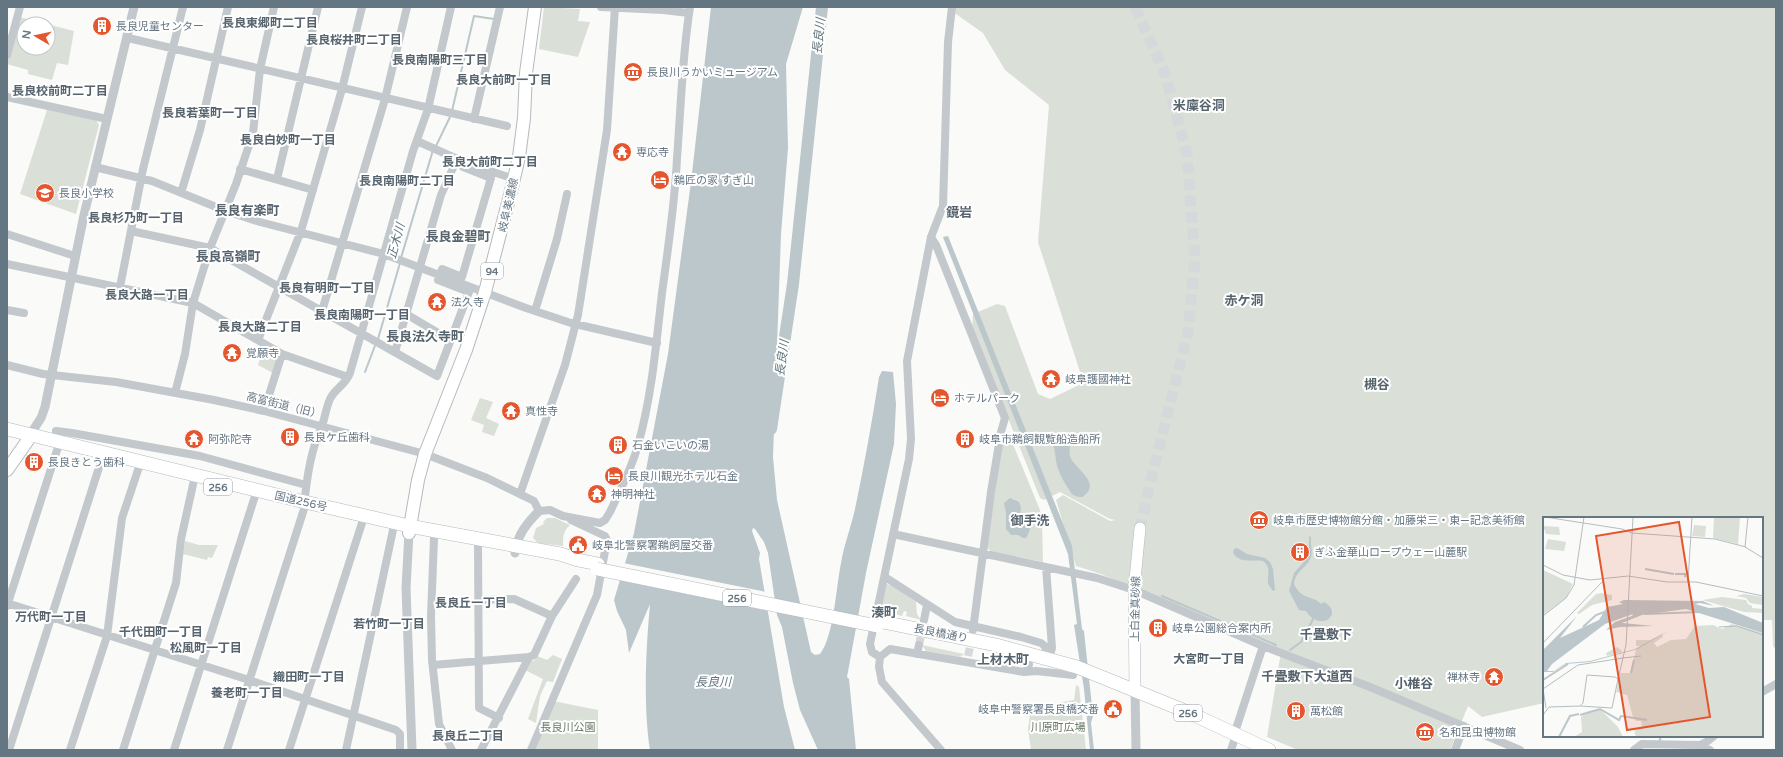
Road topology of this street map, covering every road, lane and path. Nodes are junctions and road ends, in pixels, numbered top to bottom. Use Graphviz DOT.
graph roads {
  1 [pos="20,7"];
  2 [pos="134,7"];
  3 [pos="183,7"];
  4 [pos="228,7"];
  5 [pos="274,7"];
  6 [pos="318,7"];
  7 [pos="362,7"];
  8 [pos="407,7"];
  9 [pos="451,7"];
  10 [pos="500,7"];
  11 [pos="535,7"];
  12 [pos="601,7"];
  13 [pos="952,7"];
  14 [pos="615,8"];
  15 [pos="689,10"];
  16 [pos="128,38"];
  17 [pos="173,49"];
  18 [pos="7,54"];
  19 [pos="216,59"];
  20 [pos="260,69"];
  21 [pos="300,79"];
  22 [pos="342,89"];
  23 [pos="7,97"];
  24 [pos="385,99"];
  25 [pos="428,109"];
  26 [pos="107,119"];
  27 [pos="474,119"];
  28 [pos="507,126"];
  29 [pos="417,141"];
  30 [pos="461,161"];
  31 [pos="489,166"];
  32 [pos="95,167"];
  33 [pos="240,168"];
  34 [pos="142,177"];
  35 [pos="514,179"];
  36 [pos="277,180"];
  37 [pos="313,190"];
  38 [pos="181,193"];
  39 [pos="567,194"];
  40 [pos="226,211"];
  41 [pos="131,231"];
  42 [pos="301,231"];
  43 [pos="7,234"];
  44 [pos="931,237"];
  45 [pos="343,243"];
  46 [pos="210,248"];
  47 [pos="384,254"];
  48 [pos="75,256"];
  49 [pos="7,264"];
  50 [pos="419,267"];
  51 [pos="440,275"];
  52 [pos="71,277"];
  53 [pos="279,286"];
  54 [pos="120,287"];
  55 [pos="485,292"];
  56 [pos="193,303"];
  57 [pos="7,310"];
  58 [pos="322,311"];
  59 [pos="535,311"];
  60 [pos="24,313"];
  61 [pos="406,314"];
  62 [pos="575,324"];
  63 [pos="361,333"];
  64 [pos="258,340"];
  65 [pos="450,340"];
  66 [pos="657,342"];
  67 [pos="395,352"];
  68 [pos="282,354"];
  69 [pos="7,365"];
  70 [pos="52,374"];
  71 [pos="348,377"];
  72 [pos="175,392"];
  73 [pos="264,411"];
  74 [pos="321,426"];
  75 [pos="7,429"];
  76 [pos="7,434"];
  77 [pos="29,437"];
  78 [pos="57,445"];
  79 [pos="424,454"];
  80 [pos="102,458"];
  81 [pos="139,467"];
  82 [pos="7,470"];
  83 [pos="194,480"];
  84 [pos="306,485"];
  85 [pos="520,494"];
  86 [pos="255,496"];
  87 [pos="305,506"];
  88 [pos="539,511"];
  89 [pos="563,516"];
  90 [pos="362,523"];
  91 [pos="1140,528"];
  92 [pos="393,530"];
  93 [pos="409,530"];
  94 [pos="893,534"];
  95 [pos="434,538"];
  96 [pos="478,546"];
  97 [pos="515,550"];
  98 [pos="984,554"];
  99 [pos="599,563"];
  100 [pos="1048,567"];
  101 [pos="885,577"];
  102 [pos="576,579"];
  103 [pos="1134,590"];
  104 [pos="479,600"];
  105 [pos="7,604"];
  106 [pos="927,605"];
  107 [pos="552,616"];
  108 [pos="51,618"];
  109 [pos="924,620"];
  110 [pos="877,623"];
  111 [pos="973,628"];
  112 [pos="107,636"];
  113 [pos="919,645"];
  114 [pos="1263,646"];
  115 [pos="154,651"];
  116 [pos="918,654"];
  117 [pos="529,657"];
  118 [pos="880,657"];
  119 [pos="1023,658"];
  120 [pos="1047,658"];
  121 [pos="479,660"];
  122 [pos="201,665"];
  123 [pos="433,665"];
  124 [pos="1024,672"];
  125 [pos="1076,673"];
  126 [pos="249,680"];
  127 [pos="1776,684"];
  128 [pos="1763,691"];
  129 [pos="1135,695"];
  130 [pos="305,698"];
  131 [pos="354,715"];
  132 [pos="499,718"];
  133 [pos="1464,726"];
  134 [pos="1713,737"];
  135 [pos="1233,742"];
  136 [pos="1700,745"];
  137 [pos="9,750"];
  138 [pos="70,750"];
  139 [pos="123,750"];
  140 [pos="174,750"];
  141 [pos="227,750"];
  142 [pos="288,750"];
  143 [pos="346,750"];
  144 [pos="400,750"];
  145 [pos="412,750"];
  146 [pos="452,750"];
  147 [pos="481,750"];
  148 [pos="531,750"];
  149 [pos="941,750"];
  150 [pos="1136,750"];
  151 [pos="1255,750"];
  152 [pos="1270,750"];
  153 [pos="1455,750"];
  154 [pos="1520,750"];
  155 [pos="1634,750"];
  156 [pos="1710,750"];
  1 -- 18 [label="street"];
  2 -- 16 [label="street"];
  3 -- 17 [label="street"];
  4 -- 19 [label="street"];
  5 -- 20 [label="street"];
  6 -- 21 [label="street"];
  7 -- 22 [label="street"];
  8 -- 24 [label="street"];
  9 -- 25 [label="street"];
  10 -- 27 [label="street"];
  11 -- 35 [label="main road, 岐阜美濃線 / 94"];
  12 -- 14 [label="street"];
  13 -- 44 [label="street"];
  14 -- 15 [label="street"];
  14 -- 62 [label="street"];
  15 -- 66 [label="street"];
  16 -- 17 [label="street"];
  16 -- 26 [label="street"];
  17 -- 19 [label="street"];
  17 -- 34 [label="street"];
  19 -- 20 [label="street"];
  19 -- 38 [label="street"];
  20 -- 21 [label="street"];
  20 -- 33 [label="street"];
  21 -- 22 [label="street"];
  21 -- 36 [label="street"];
  22 -- 24 [label="street"];
  22 -- 37 [label="street"];
  23 -- 26 [label="street"];
  24 -- 25 [label="street"];
  24 -- 45 [label="street"];
  25 -- 27 [label="street"];
  25 -- 29 [label="street"];
  26 -- 32 [label="street"];
  27 -- 28 [label="street"];
  29 -- 30 [label="street"];
  29 -- 47 [label="street"];
  30 -- 31 [label="street"];
  30 -- 35 [label="street"];
  30 -- 50 [label="street"];
  30 -- 51 [label="street"];
  32 -- 34 [label="street"];
  32 -- 48 [label="street"];
  33 -- 36 [label="street"];
  33 -- 40 [label="street"];
  34 -- 38 [label="street"];
  34 -- 41 [label="street"];
  35 -- 55 [label="main road, 岐阜美濃線 / 94"];
  36 -- 37 [label="street"];
  37 -- 42 [label="street"];
  38 -- 40 [label="street"];
  39 -- 59 [label="street"];
  40 -- 42 [label="street"];
  40 -- 46 [label="street"];
  41 -- 46 [label="street"];
  41 -- 54 [label="street"];
  42 -- 45 [label="street"];
  42 -- 53 [label="street"];
  43 -- 48 [label="street"];
  44 -- 94 [label="street"];
  44 -- 98 [label="street"];
  45 -- 47 [label="street"];
  45 -- 58 [label="street"];
  46 -- 53 [label="street"];
  46 -- 56 [label="street"];
  47 -- 50 [label="street"];
  47 -- 63 [label="street"];
  48 -- 52 [label="street"];
  49 -- 52 [label="street"];
  50 -- 51 [label="street"];
  50 -- 61 [label="street"];
  51 -- 55 [label="street"];
  51 -- 65 [label="street"];
  52 -- 54 [label="street"];
  52 -- 70 [label="street"];
  53 -- 58 [label="street"];
  53 -- 64 [label="street"];
  54 -- 56 [label="street"];
  55 -- 59 [label="street"];
  55 -- 79 [label="main road, 岐阜美濃線 / 94"];
  56 -- 64 [label="street"];
  56 -- 72 [label="street"];
  57 -- 60 [label="street"];
  58 -- 63 [label="street"];
  59 -- 62 [label="street"];
  61 -- 65 [label="street"];
  61 -- 67 [label="street"];
  62 -- 66 [label="street"];
  62 -- 85 [label="street"];
  63 -- 67 [label="street"];
  63 -- 71 [label="street"];
  64 -- 68 [label="street"];
  65 -- 67 [label="street"];
  66 -- 89 [label="street"];
  68 -- 71 [label="street"];
  68 -- 73 [label="street"];
  69 -- 70 [label="street, 高富街道（旧）"];
  70 -- 72 [label="street, 高富街道（旧）"];
  70 -- 77 [label="street"];
  71 -- 74 [label="street"];
  72 -- 73 [label="street, 高富街道（旧）"];
  73 -- 74 [label="street, 高富街道（旧）"];
  74 -- 79 [label="street, 高富街道（旧）"];
  74 -- 84 [label="street"];
  75 -- 77 [label="highway, 国道256号 / 256"];
  76 -- 77 [label="highway, 国道256号 / 256"];
  77 -- 78 [label="highway, 国道256号 / 256"];
  77 -- 82 [label="main road"];
  78 -- 80 [label="highway, 国道256号 / 256"];
  78 -- 84 [label="street"];
  78 -- 87 [label="highway, 国道256号 / 256"];
  78 -- 105 [label="street"];
  79 -- 85 [label="street, 高富街道（旧）"];
  79 -- 93 [label="main road, 岐阜美濃線 / 94"];
  80 -- 81 [label="highway, 国道256号 / 256"];
  80 -- 108 [label="street"];
  81 -- 83 [label="highway, 国道256号 / 256"];
  81 -- 112 [label="street"];
  83 -- 86 [label="highway, 国道256号 / 256"];
  83 -- 115 [label="street"];
  84 -- 87 [label="street"];
  85 -- 88 [label="street, 高富街道（旧）"];
  86 -- 87 [label="highway, 国道256号 / 256"];
  86 -- 122 [label="street"];
  87 -- 90 [label="highway, 国道256号 / 256"];
  87 -- 93 [label="highway, 国道256号 / 256"];
  87 -- 126 [label="street"];
  88 -- 89 [label="street"];
  88 -- 97 [label="street"];
  89 -- 99 [label="street"];
  90 -- 92 [label="highway, 国道256号 / 256"];
  90 -- 130 [label="street"];
  91 -- 103 [label="main road, 上白金真砂線"];
  92 -- 93 [label="highway, 国道256号 / 256"];
  92 -- 131 [label="street"];
  93 -- 95 [label="highway, 国道256号 / 256"];
  93 -- 97 [label="highway, 国道256号 / 256"];
  93 -- 145 [label="street"];
  94 -- 98 [label="street"];
  94 -- 101 [label="street"];
  95 -- 96 [label="highway, 国道256号 / 256"];
  95 -- 123 [label="street"];
  96 -- 97 [label="highway, 国道256号 / 256"];
  96 -- 104 [label="street"];
  97 -- 99 [label="highway, 国道256号 / 256"];
  98 -- 100 [label="street"];
  98 -- 111 [label="street"];
  99 -- 110 [label="highway, 長良橋通り / 256, bridge"];
  99 -- 148 [label="street"];
  100 -- 103 [label="street"];
  100 -- 120 [label="street"];
  101 -- 106 [label="street"];
  101 -- 118 [label="street"];
  102 -- 107 [label="street"];
  103 -- 114 [label="street"];
  103 -- 129 [label="main road, 上白金真砂線"];
  104 -- 107 [label="street"];
  104 -- 121 [label="street"];
  105 -- 108 [label="street"];
  106 -- 109 [label="street"];
  106 -- 111 [label="street"];
  107 -- 117 [label="street"];
  108 -- 112 [label="street"];
  108 -- 137 [label="street"];
  110 -- 119 [label="highway, 長良橋通り / 256"];
  110 -- 120 [label="highway, 長良橋通り / 256"];
  111 -- 120 [label="street"];
  112 -- 115 [label="street"];
  112 -- 138 [label="street"];
  113 -- 116 [label="street"];
  114 -- 133 [label="street"];
  114 -- 135 [label="street"];
  115 -- 122 [label="street"];
  115 -- 139 [label="street"];
  116 -- 118 [label="street"];
  116 -- 124 [label="street"];
  117 -- 121 [label="street"];
  117 -- 132 [label="street"];
  118 -- 149 [label="street"];
  119 -- 124 [label="street"];
  119 -- 125 [label="highway, 長良橋通り / 256"];
  120 -- 125 [label="highway, 長良橋通り / 256"];
  121 -- 123 [label="street"];
  121 -- 132 [label="street"];
  122 -- 126 [label="street"];
  122 -- 140 [label="street"];
  123 -- 146 [label="street"];
  124 -- 125 [label="street"];
  125 -- 129 [label="highway, 長良橋通り / 256"];
  126 -- 130 [label="street"];
  126 -- 141 [label="street"];
  127 -- 128 [label="street"];
  129 -- 135 [label="highway, 長良橋通り / 256"];
  129 -- 150 [label="street"];
  130 -- 131 [label="street"];
  130 -- 142 [label="street"];
  131 -- 143 [label="street"];
  131 -- 144 [label="street"];
  132 -- 147 [label="street"];
  133 -- 153 [label="street"];
  133 -- 154 [label="street"];
  134 -- 136 [label="street"];
  135 -- 151 [label="highway, 長良橋通り / 256"];
  135 -- 152 [label="highway, 長良橋通り / 256"];
  136 -- 155 [label="street"];
  136 -- 156 [label="street"];
}
